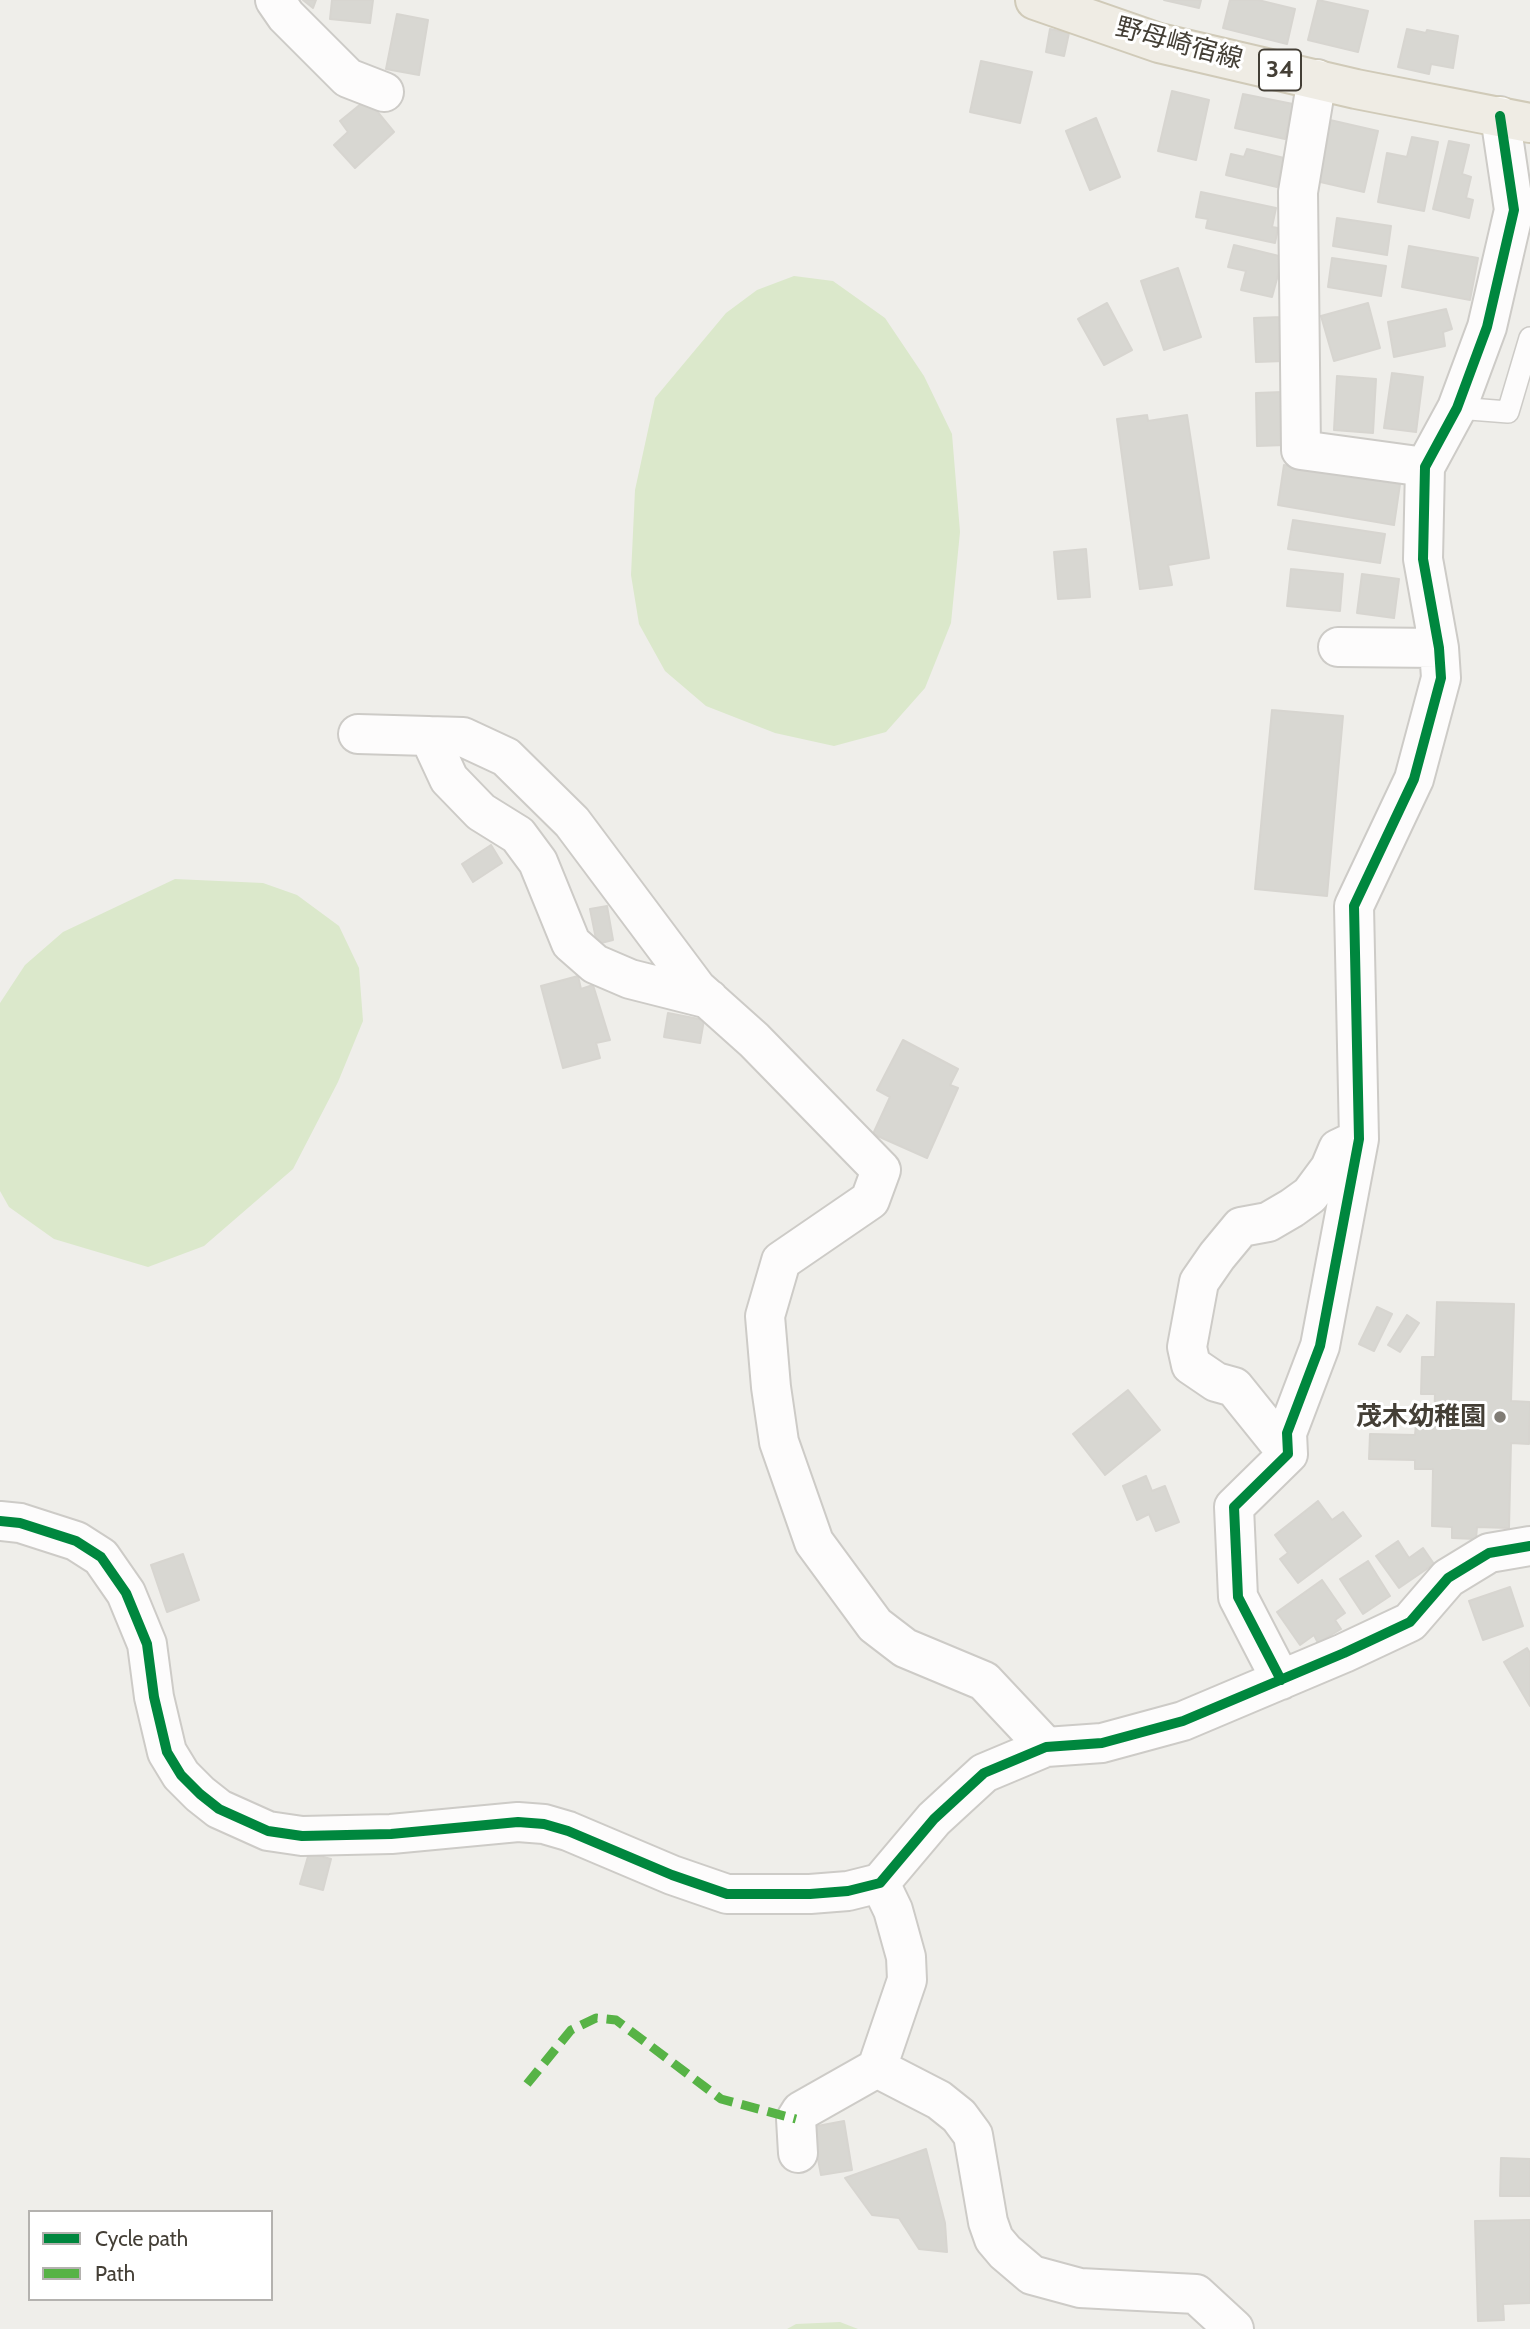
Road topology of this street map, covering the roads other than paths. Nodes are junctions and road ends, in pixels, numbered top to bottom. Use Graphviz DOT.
graph roads {
  1 [pos="275,0"];
  2 [pos="1035,0"];
  3 [pos="1317,79"];
  4 [pos="384,92"];
  5 [pos="1515,119"];
  6 [pos="1530,338"];
  7 [pos="1457,408"];
  8 [pos="1425,467"];
  9 [pos="1338,647"];
  10 [pos="1438,648"];
  11 [pos="358,734"];
  12 [pos="429,736"];
  13 [pos="709,999"];
  14 [pos="1359,1139"];
  15 [pos="1289,1454"];
  16 [pos="0,1521"];
  17 [pos="1530,1546"];
  18 [pos="1281,1680"];
  19 [pos="1046,1747"];
  20 [pos="880,1882"];
  21 [pos="877,2068"];
  22 [pos="797,2153"];
  23 [pos="1234,2329"];
  1 -- 4 [label="street"];
  2 -- 3 [label="main road, 野母崎宿線 / 34"];
  3 -- 5 [label="main road, 野母崎宿線 / 34"];
  3 -- 8 [label="street"];
  5 -- 7 [label="street"];
  6 -- 7 [label="lane"];
  7 -- 8 [label="street"];
  8 -- 10 [label="street"];
  9 -- 10 [label="street"];
  10 -- 14 [label="street"];
  11 -- 12 [label="street"];
  12 -- 13 [label="street"];
  12 -- 13 [label="street"];
  13 -- 19 [label="street"];
  14 -- 15 [label="street"];
  14 -- 15 [label="street"];
  15 -- 18 [label="street"];
  16 -- 20 [label="street"];
  17 -- 18 [label="street"];
  18 -- 19 [label="street"];
  19 -- 20 [label="street"];
  20 -- 21 [label="street"];
  21 -- 22 [label="street"];
  21 -- 23 [label="street"];
}
